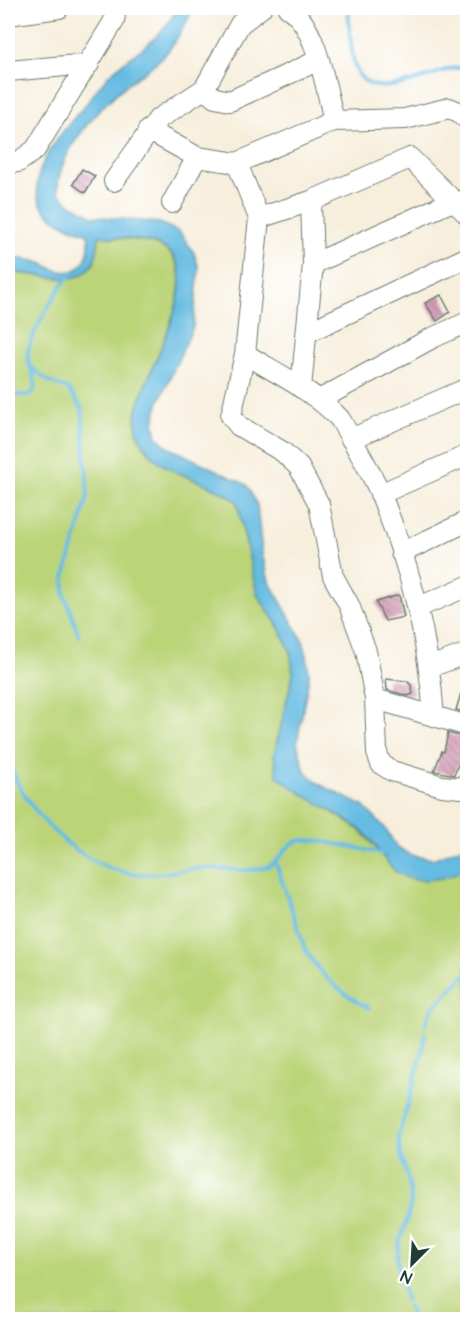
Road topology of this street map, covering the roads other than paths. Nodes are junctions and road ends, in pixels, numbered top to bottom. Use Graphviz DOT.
graph roads {
  1 [pos="59,8"];
  2 [pos="116,8"];
  3 [pos="261,8"];
  4 [pos="288,8"];
  5 [pos="8,15"];
  6 [pos="319,60"];
  7 [pos="89,64"];
  8 [pos="8,71"];
  9 [pos="204,89"];
  10 [pos="468,120"];
  11 [pos="334,121"];
  12 [pos="148,130"];
  13 [pos="197,157"];
  14 [pos="8,163"];
  15 [pos="237,163"];
  16 [pos="114,181"];
  17 [pos="311,201"];
  18 [pos="172,203"];
  19 [pos="461,208"];
  20 [pos="259,218"];
  21 [pos="468,257"];
  22 [pos="313,264"];
  23 [pos="468,322"];
  24 [pos="308,332"];
  25 [pos="245,354"];
  26 [pos="301,388"];
  27 [pos="468,388"];
  28 [pos="319,400"];
  29 [pos="351,439"];
  30 [pos="468,454"];
  31 [pos="380,494"];
  32 [pos="468,521"];
  33 [pos="401,553"];
  34 [pos="468,586"];
  35 [pos="419,607"];
  36 [pos="468,653"];
  37 [pos="430,667"];
  38 [pos="375,699"];
  39 [pos="434,716"];
  40 [pos="468,726"];
  41 [pos="468,782"];
  1 -- 5 [label="street"];
  2 -- 7 [label="street"];
  3 -- 9 [label="street"];
  4 -- 6 [label="street"];
  6 -- 9 [label="street"];
  6 -- 11 [label="street"];
  7 -- 8 [label="street"];
  7 -- 14 [label="street"];
  9 -- 12 [label="street"];
  10 -- 11 [label="street"];
  11 -- 15 [label="street"];
  12 -- 13 [label="street"];
  12 -- 16 [label="street"];
  13 -- 15 [label="street"];
  13 -- 18 [label="street"];
  15 -- 20 [label="street"];
  17 -- 19 [label="street"];
  17 -- 20 [label="street"];
  17 -- 22 [label="street"];
  19 -- 22 [label="street"];
  20 -- 25 [label="street"];
  21 -- 24 [label="street"];
  22 -- 24 [label="street"];
  23 -- 28 [label="street"];
  24 -- 26 [label="street"];
  25 -- 26 [label="street"];
  25 -- 38 [label="street"];
  26 -- 28 [label="street"];
  27 -- 29 [label="street"];
  28 -- 29 [label="street"];
  29 -- 31 [label="street"];
  30 -- 31 [label="street"];
  31 -- 33 [label="street"];
  32 -- 33 [label="street"];
  33 -- 35 [label="street"];
  34 -- 35 [label="street"];
  35 -- 37 [label="street"];
  36 -- 37 [label="street"];
  37 -- 39 [label="street"];
  38 -- 39 [label="street"];
  38 -- 41 [label="street"];
  39 -- 40 [label="street"];
}
